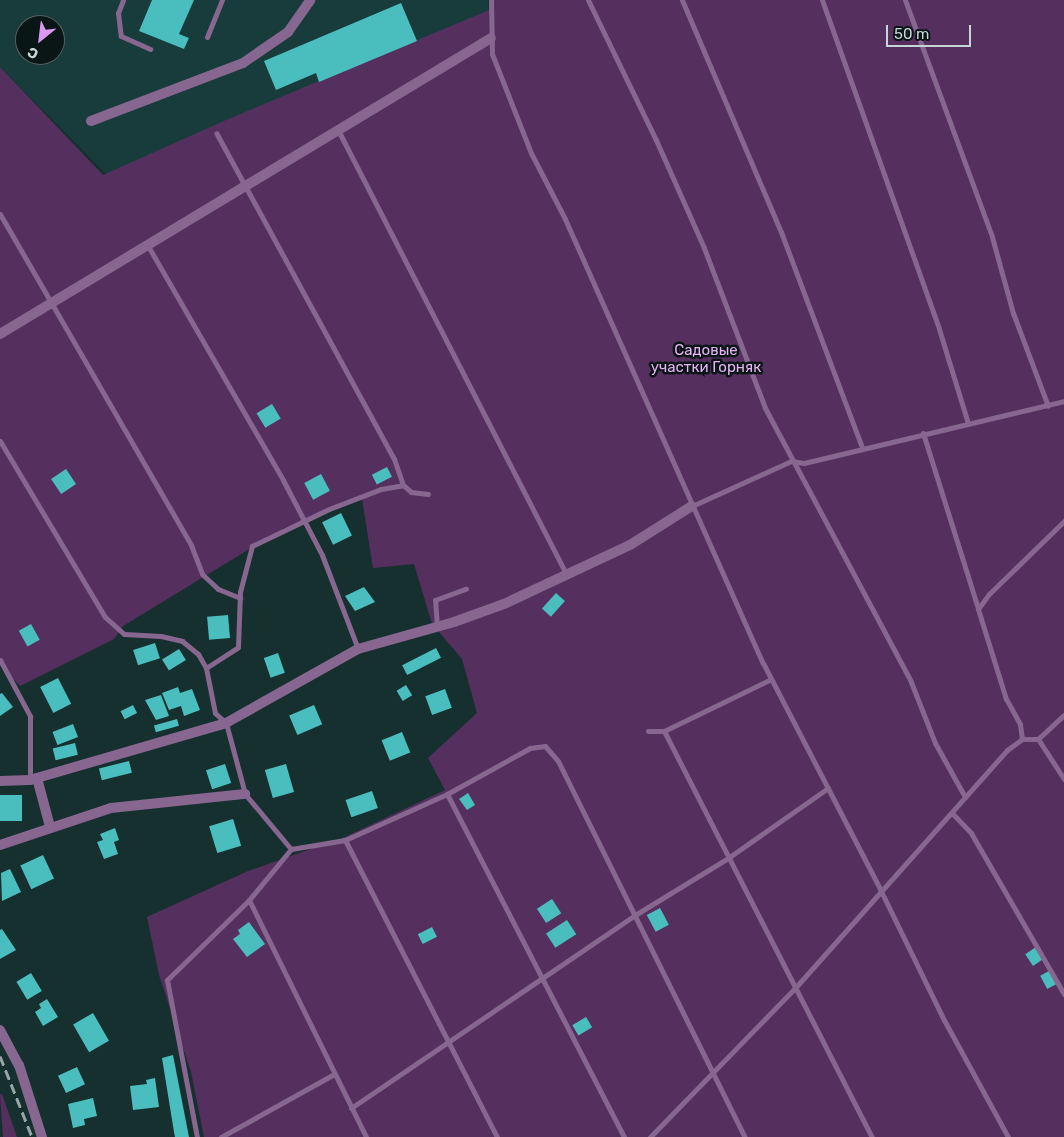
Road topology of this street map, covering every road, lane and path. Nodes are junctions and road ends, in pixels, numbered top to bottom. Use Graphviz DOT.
graph roads {
  1 [pos="123,0"];
  2 [pos="222,0"];
  3 [pos="310,0"];
  4 [pos="491,0"];
  5 [pos="588,0"];
  6 [pos="682,0"];
  7 [pos="822,0"];
  8 [pos="905,0"];
  9 [pos="207,37"];
  10 [pos="491,38"];
  11 [pos="150,49"];
  12 [pos="92,121"];
  13 [pos="338,130"];
  14 [pos="216,133"];
  15 [pos="246,186"];
  16 [pos="0,214"];
  17 [pos="148,246"];
  18 [pos="50,304"];
  19 [pos="0,334"];
  20 [pos="1064,401"];
  21 [pos="1048,406"];
  22 [pos="968,423"];
  23 [pos="923,433"];
  24 [pos="0,441"];
  25 [pos="862,448"];
  26 [pos="791,461"];
  27 [pos="403,485"];
  28 [pos="428,494"];
  29 [pos="692,506"];
  30 [pos="1064,521"];
  31 [pos="304,524"];
  32 [pos="566,573"];
  33 [pos="466,589"];
  34 [pos="240,598"];
  35 [pos="978,609"];
  36 [pos="437,627"];
  37 [pos="358,649"];
  38 [pos="0,660"];
  39 [pos="206,668"];
  40 [pos="771,678"];
  41 [pos="1064,715"];
  42 [pos="226,723"];
  43 [pos="648,731"];
  44 [pos="664,731"];
  45 [pos="1022,739"];
  46 [pos="1038,739"];
  47 [pos="33,779"];
  48 [pos="1064,779"];
  49 [pos="0,781"];
  50 [pos="828,788"];
  51 [pos="245,794"];
  52 [pos="446,794"];
  53 [pos="966,797"];
  54 [pos="952,813"];
  55 [pos="50,827"];
  56 [pos="345,840"];
  57 [pos="0,845"];
  58 [pos="291,849"];
  59 [pos="728,858"];
  60 [pos="880,889"];
  61 [pos="249,900"];
  62 [pos="634,915"];
  63 [pos="542,978"];
  64 [pos="794,988"];
  65 [pos="1064,994"];
  66 [pos="0,1030"];
  67 [pos="449,1043"];
  68 [pos="712,1073"];
  69 [pos="334,1074"];
  70 [pos="351,1108"];
  71 [pos="42,1137"];
  72 [pos="197,1137"];
  73 [pos="221,1137"];
  74 [pos="366,1137"];
  75 [pos="497,1137"];
  76 [pos="624,1137"];
  77 [pos="650,1137"];
  78 [pos="745,1137"];
  79 [pos="872,1137"];
  80 [pos="1008,1137"];
  1 -- 11 [label="lane"];
  2 -- 9 [label="lane"];
  3 -- 12 [label="street"];
  4 -- 10 [label="lane"];
  5 -- 26 [label="lane"];
  6 -- 25 [label="lane"];
  7 -- 22 [label="lane"];
  8 -- 21 [label="lane"];
  10 -- 13 [label="street"];
  10 -- 29 [label="lane"];
  13 -- 15 [label="street"];
  13 -- 32 [label="lane"];
  14 -- 15 [label="lane"];
  15 -- 17 [label="street"];
  15 -- 27 [label="lane"];
  16 -- 18 [label="lane"];
  17 -- 18 [label="street"];
  17 -- 31 [label="lane"];
  18 -- 19 [label="street"];
  18 -- 34 [label="lane"];
  20 -- 21 [label="lane"];
  21 -- 22 [label="lane"];
  22 -- 23 [label="lane"];
  23 -- 25 [label="lane"];
  23 -- 35 [label="lane"];
  24 -- 39 [label="lane"];
  25 -- 26 [label="lane"];
  26 -- 29 [label="lane"];
  26 -- 53 [label="lane"];
  27 -- 28 [label="lane"];
  27 -- 31 [label="lane"];
  29 -- 32 [label="street"];
  29 -- 40 [label="lane"];
  30 -- 35 [label="lane"];
  31 -- 34 [label="lane"];
  31 -- 37 [label="lane"];
  32 -- 36 [label="street"];
  33 -- 36 [label="lane"];
  34 -- 39 [label="lane"];
  35 -- 45 [label="lane"];
  36 -- 37 [label="street"];
  37 -- 42 [label="street"];
  38 -- 47 [label="lane"];
  39 -- 42 [label="lane"];
  40 -- 44 [label="lane"];
  40 -- 50 [label="lane"];
  41 -- 46 [label="lane"];
  42 -- 47 [label="street"];
  42 -- 51 [label="lane"];
  43 -- 44 [label="lane"];
  44 -- 59 [label="lane"];
  45 -- 46 [label="lane"];
  45 -- 53 [label="lane"];
  46 -- 48 [label="lane"];
  47 -- 49 [label="street"];
  47 -- 55 [label="street"];
  50 -- 59 [label="lane"];
  50 -- 60 [label="lane"];
  51 -- 55 [label="street"];
  51 -- 58 [label="lane"];
  52 -- 56 [label="lane"];
  52 -- 62 [label="lane"];
  52 -- 63 [label="lane"];
  53 -- 54 [label="lane"];
  54 -- 60 [label="lane"];
  54 -- 65 [label="lane"];
  55 -- 57 [label="street"];
  56 -- 58 [label="lane"];
  56 -- 67 [label="lane"];
  58 -- 61 [label="lane"];
  59 -- 62 [label="lane"];
  59 -- 64 [label="lane"];
  60 -- 64 [label="lane"];
  60 -- 80 [label="lane"];
  61 -- 69 [label="lane"];
  61 -- 72 [label="lane"];
  62 -- 63 [label="lane"];
  62 -- 68 [label="lane"];
  63 -- 67 [label="lane"];
  63 -- 76 [label="lane"];
  64 -- 68 [label="lane"];
  64 -- 79 [label="lane"];
  66 -- 71 [label="street"];
  67 -- 70 [label="lane"];
  67 -- 75 [label="lane"];
  68 -- 77 [label="lane"];
  68 -- 78 [label="lane"];
  69 -- 70 [label="lane"];
  69 -- 73 [label="lane"];
  70 -- 74 [label="lane"];
}
